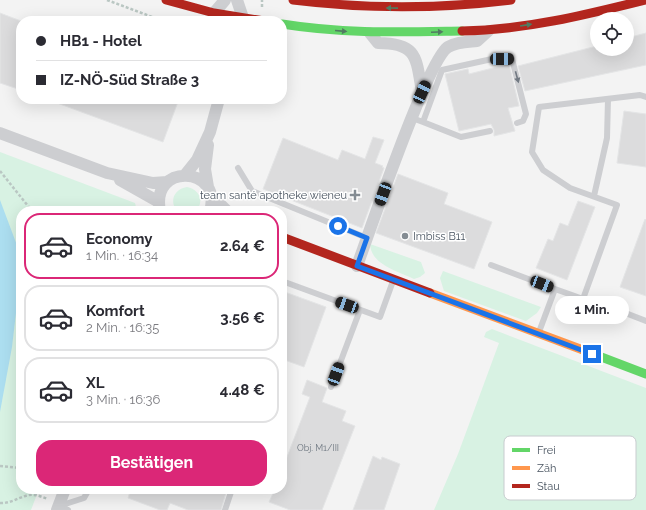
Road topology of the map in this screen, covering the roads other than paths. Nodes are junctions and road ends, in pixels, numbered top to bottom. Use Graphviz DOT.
graph roads {
  1 [pos="166,0"];
  2 [pos="225,0"];
  3 [pos="237,0"];
  4 [pos="293,0"];
  5 [pos="512,0"];
  6 [pos="646,0"];
  7 [pos="211,16"];
  8 [pos="215,16"];
  9 [pos="243,16"];
  10 [pos="287,25"];
  11 [pos="488,31"];
  12 [pos="370,34"];
  13 [pos="422,92"];
  14 [pos="646,97"];
  15 [pos="608,99"];
  16 [pos="218,104"];
  17 [pos="417,120"];
  18 [pos="517,123"];
  19 [pos="490,131"];
  20 [pos="210,132"];
  21 [pos="0,134"];
  22 [pos="238,168"];
  23 [pos="106,173"];
  24 [pos="185,175"];
  25 [pos="167,182"];
  26 [pos="210,191"];
  27 [pos="594,196"];
  28 [pos="158,206"];
  29 [pos="160,206"];
  30 [pos="212,206"];
  31 [pos="223,206"];
  32 [pos="367,238"];
  33 [pos="287,239"];
  34 [pos="491,265"];
  35 [pos="357,266"];
  36 [pos="394,279"];
  37 [pos="287,283"];
  38 [pos="555,289"];
  39 [pos="614,309"];
  40 [pos="360,310"];
  41 [pos="646,321"];
  42 [pos="539,334"];
  43 [pos="646,374"];
  44 [pos="331,387"];
  45 [pos="64,494"];
  46 [pos="86,494"];
  47 [pos="230,494"];
  48 [pos="61,507"];
  49 [pos="225,510"];
  1 -- 7 [label="main road"];
  2 -- 8 [label="street"];
  3 -- 9 [label="street"];
  5 -- 4 [label="main road, one-way"];
  11 -- 6 [label="main road, one-way"];
  10 -- 12 [label="main road, one-way"];
  12 -- 11 [label="main road, one-way"];
  11 -- 13 [label="street"];
  12 -- 13 [label="street"];
  13 -- 17 [label="street"];
  14 -- 15 [label="lane"];
  15 -- 27 [label="lane"];
  15 -- 27 [label="lane"];
  16 -- 20 [label="street"];
  17 -- 18 [label="lane, one-way"];
  17 -- 19 [label="lane"];
  17 -- 32 [label="street"];
  20 -- 24 [label="street"];
  20 -- 26 [label="street"];
  21 -- 23 [label="street"];
  22 -- 32 [label="lane"];
  23 -- 25 [label="street"];
  23 -- 28 [label="street"];
  24 -- 25 [label="street"];
  24 -- 26 [label="street"];
  25 -- 29 [label="street"];
  26 -- 30 [label="street"];
  26 -- 31 [label="street"];
  27 -- 38 [label="lane"];
  32 -- 35 [label="street"];
  33 -- 35 [label="main road"];
  34 -- 38 [label="lane"];
  35 -- 36 [label="main road"];
  36 -- 40 [label="lane"];
  36 -- 42 [label="main road"];
  37 -- 40 [label="lane"];
  38 -- 42 [label="lane"];
  39 -- 41 [label="lane"];
  40 -- 44 [label="lane"];
  42 -- 43 [label="main road"];
  45 -- 48 [label="street"];
  46 -- 48 [label="lane"];
  47 -- 49 [label="lane"];
}
